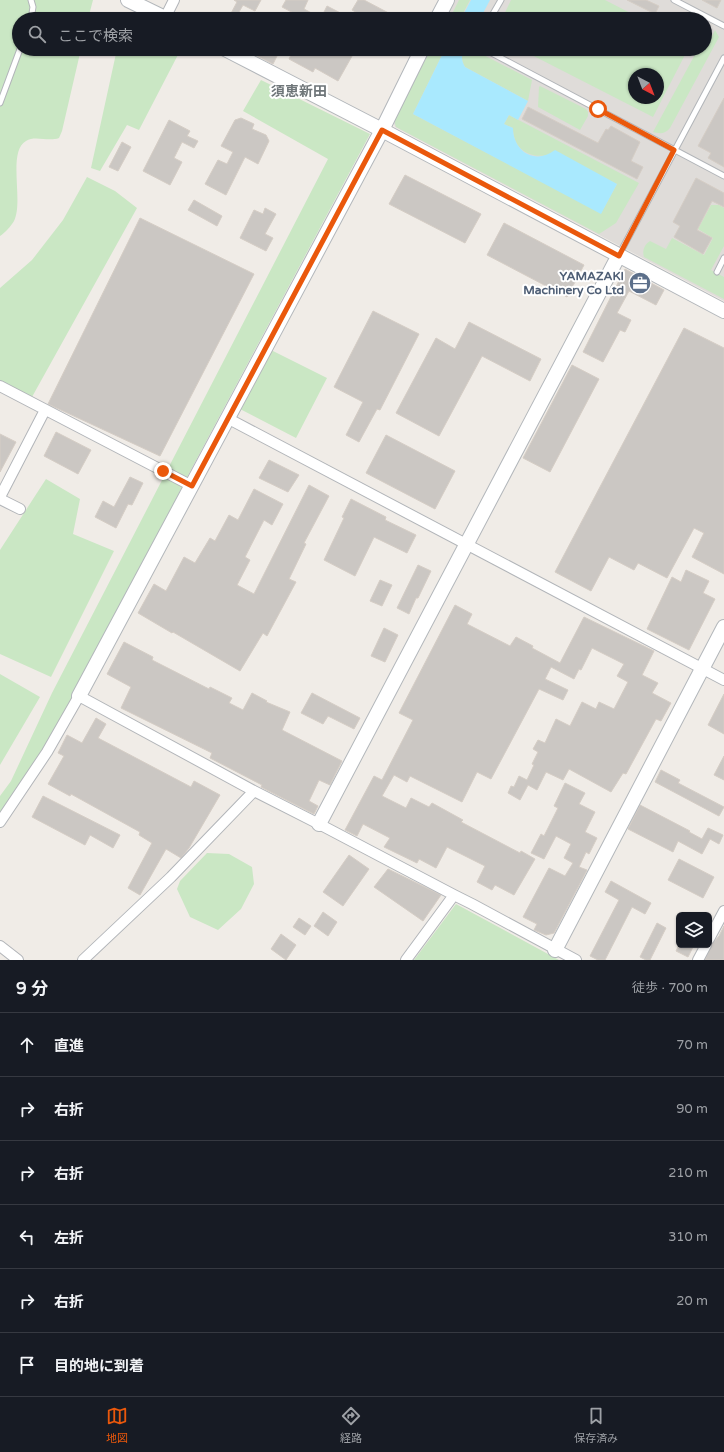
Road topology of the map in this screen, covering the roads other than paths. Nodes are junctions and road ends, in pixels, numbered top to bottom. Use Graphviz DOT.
graph roads {
  1 [pos="31,0"];
  2 [pos="128,0"];
  3 [pos="174,0"];
  4 [pos="447,0"];
  5 [pos="501,0"];
  6 [pos="674,0"];
  7 [pos="32,12"];
  8 [pos="153,12"];
  9 [pos="169,12"];
  10 [pos="441,12"];
  11 [pos="494,12"];
  12 [pos="697,12"];
  13 [pos="712,20"];
  14 [pos="724,26"];
  15 [pos="17,56"];
  16 [pos="239,56"];
  17 [pos="419,56"];
  18 [pos="497,56"];
  19 [pos="724,58"];
  20 [pos="0,102"];
  21 [pos="382,130"];
  22 [pos="674,150"];
  23 [pos="724,176"];
  24 [pos="619,256"];
  25 [pos="724,258"];
  26 [pos="717,272"];
  27 [pos="724,311"];
  28 [pos="0,386"];
  29 [pos="45,410"];
  30 [pos="227,418"];
  31 [pos="192,486"];
  32 [pos="0,498"];
  33 [pos="20,509"];
  34 [pos="466,544"];
  35 [pos="724,627"];
  36 [pos="702,668"];
  37 [pos="724,680"];
  38 [pos="79,696"];
  39 [pos="254,791"];
  40 [pos="0,822"];
  41 [pos="319,824"];
  42 [pos="454,895"];
  43 [pos="724,911"];
  44 [pos="712,934"];
  45 [pos="0,946"];
  46 [pos="704,948"];
  47 [pos="555,950"];
  48 [pos="18,960"];
  49 [pos="83,960"];
  50 [pos="406,960"];
  51 [pos="576,960"];
  52 [pos="698,960"];
  1 -- 7 [label="lane"];
  2 -- 8 [label="street"];
  3 -- 9 [label="street"];
  4 -- 10 [label="street"];
  5 -- 11 [label="lane"];
  6 -- 12 [label="lane"];
  13 -- 14 [label="lane"];
  15 -- 20 [label="lane"];
  16 -- 21 [label="street"];
  17 -- 21 [label="street"];
  18 -- 22 [label="lane"];
  19 -- 22 [label="lane"];
  21 -- 24 [label="street"];
  21 -- 30 [label="street"];
  22 -- 23 [label="lane"];
  22 -- 24 [label="lane"];
  24 -- 27 [label="street"];
  24 -- 34 [label="street"];
  25 -- 26 [label="lane"];
  28 -- 29 [label="street"];
  29 -- 31 [label="street"];
  29 -- 32 [label="street"];
  30 -- 31 [label="street"];
  30 -- 34 [label="street"];
  31 -- 38 [label="street"];
  32 -- 33 [label="street"];
  34 -- 36 [label="street"];
  34 -- 41 [label="street"];
  35 -- 36 [label="street"];
  36 -- 37 [label="street"];
  36 -- 47 [label="street"];
  38 -- 39 [label="street"];
  38 -- 40 [label="street"];
  39 -- 41 [label="street"];
  39 -- 49 [label="street"];
  41 -- 42 [label="street"];
  42 -- 47 [label="street"];
  42 -- 50 [label="street"];
  43 -- 44 [label="street"];
  45 -- 48 [label="street"];
  46 -- 52 [label="street"];
  47 -- 51 [label="street"];
}
